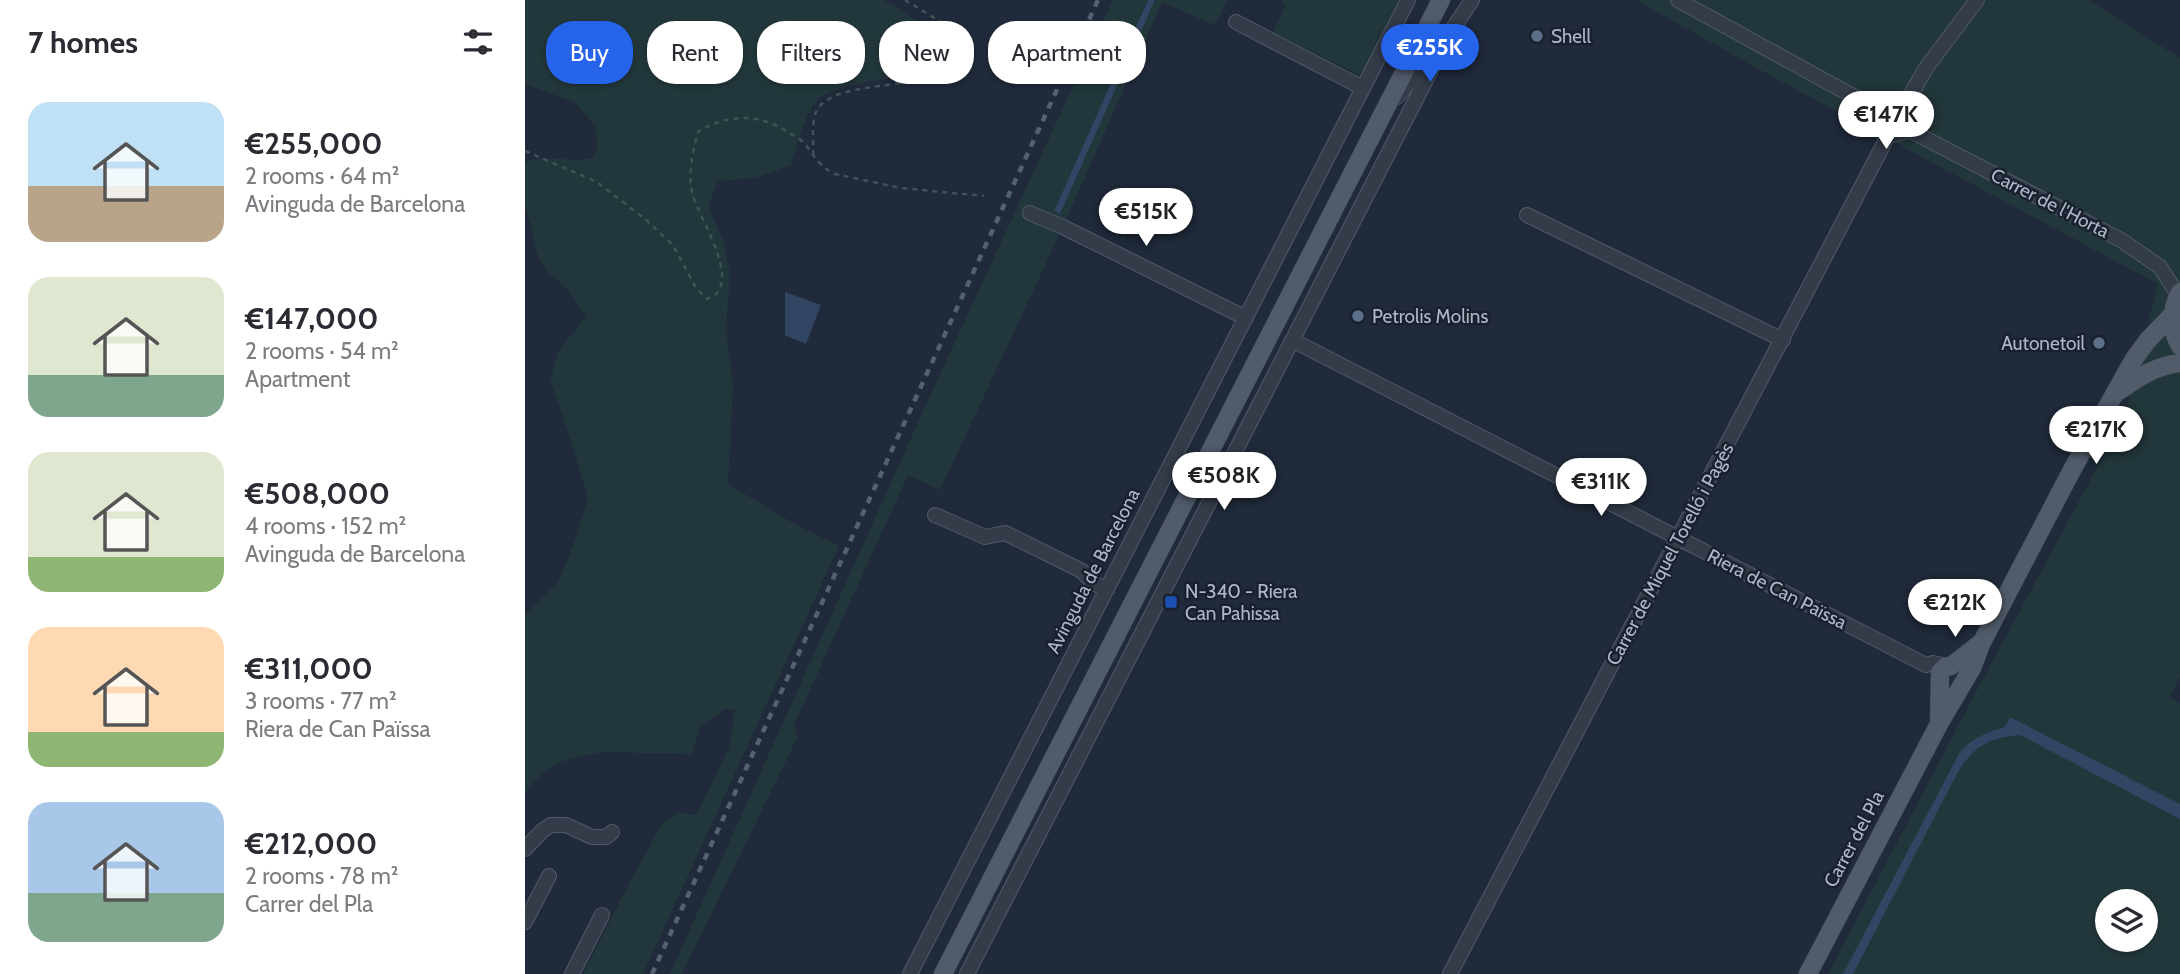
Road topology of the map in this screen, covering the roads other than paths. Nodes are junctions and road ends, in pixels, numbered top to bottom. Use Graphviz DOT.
graph roads {
  1 [pos="1408,0"];
  2 [pos="1441,0"];
  3 [pos="1472,0"];
  4 [pos="1678,0"];
  5 [pos="1977,0"];
  6 [pos="1236,22"];
  7 [pos="1450,33"];
  8 [pos="1363,88"];
  9 [pos="1902,110"];
  10 [pos="1384,112"];
  11 [pos="1881,121"];
  12 [pos="1907,129"];
  13 [pos="1889,134"];
  14 [pos="1030,213"];
  15 [pos="1527,215"];
  16 [pos="2179,294"];
  17 [pos="2172,315"];
  18 [pos="1245,318"];
  19 [pos="1783,340"];
  20 [pos="1292,341"];
  21 [pos="2180,346"];
  22 [pos="2180,363"];
  23 [pos="2116,393"];
  24 [pos="935,515"];
  25 [pos="1679,539"];
  26 [pos="1107,590"];
  27 [pos="1982,642"];
  28 [pos="1926,665"];
  29 [pos="1950,666"];
  30 [pos="1940,685"];
  31 [pos="1962,685"];
  32 [pos="1938,724"];
  33 [pos="612,832"];
  34 [pos="525,849"];
  35 [pos="549,876"];
  36 [pos="602,915"];
  37 [pos="525,922"];
  38 [pos="572,974"];
  39 [pos="910,974"];
  40 [pos="943,974"];
  41 [pos="967,974"];
  42 [pos="1450,974"];
  43 [pos="1808,974"];
  1 -- 8 [label="street, Avinguda de Barcelona"];
  2 -- 10 [label="main road"];
  3 -- 7 [label="street"];
  4 -- 11 [label="street"];
  5 -- 9 [label="street"];
  6 -- 8 [label="street"];
  7 -- 10 [label="street"];
  7 -- 20 [label="street"];
  8 -- 18 [label="street, Avinguda de Barcelona"];
  9 -- 11 [label="street"];
  9 -- 12 [label="street"];
  10 -- 40 [label="main road"];
  11 -- 13 [label="street"];
  12 -- 13 [label="street"];
  12 -- 16 [label="street, Carrer de l'Horta"];
  13 -- 19 [label="street, Carrer de Miquel Torelló i Pagès"];
  14 -- 18 [label="street"];
  15 -- 19 [label="street"];
  16 -- 17 [label="main road"];
  17 -- 21 [label="main road"];
  17 -- 23 [label="main road, Carrer del Pla"];
  18 -- 26 [label="street, Avinguda de Barcelona"];
  19 -- 25 [label="street, Carrer de Miquel Torelló i Pagès"];
  20 -- 25 [label="street, Riera de Can Païssa"];
  20 -- 41 [label="street"];
  22 -- 23 [label="main road"];
  23 -- 27 [label="main road, Carrer del Pla"];
  24 -- 26 [label="street"];
  25 -- 28 [label="street, Riera de Can Païssa"];
  25 -- 42 [label="street, Carrer de Miquel Torelló i Pagès"];
  26 -- 39 [label="street, Avinguda de Barcelona"];
  27 -- 29 [label="main road, Carrer del Pla"];
  27 -- 31 [label="main road, Carrer del Pla"];
  28 -- 29 [label="street, Riera de Can Païssa"];
  28 -- 30 [label="street, Riera de Can Païssa"];
  29 -- 30 [label="main road, Carrer del Pla"];
  29 -- 31 [label="main road"];
  30 -- 31 [label="main road"];
  30 -- 32 [label="main road, Carrer del Pla"];
  31 -- 32 [label="main road, Carrer del Pla"];
  32 -- 43 [label="main road, Carrer del Pla"];
  33 -- 34 [label="street"];
  35 -- 37 [label="street"];
  36 -- 38 [label="street"];
}
